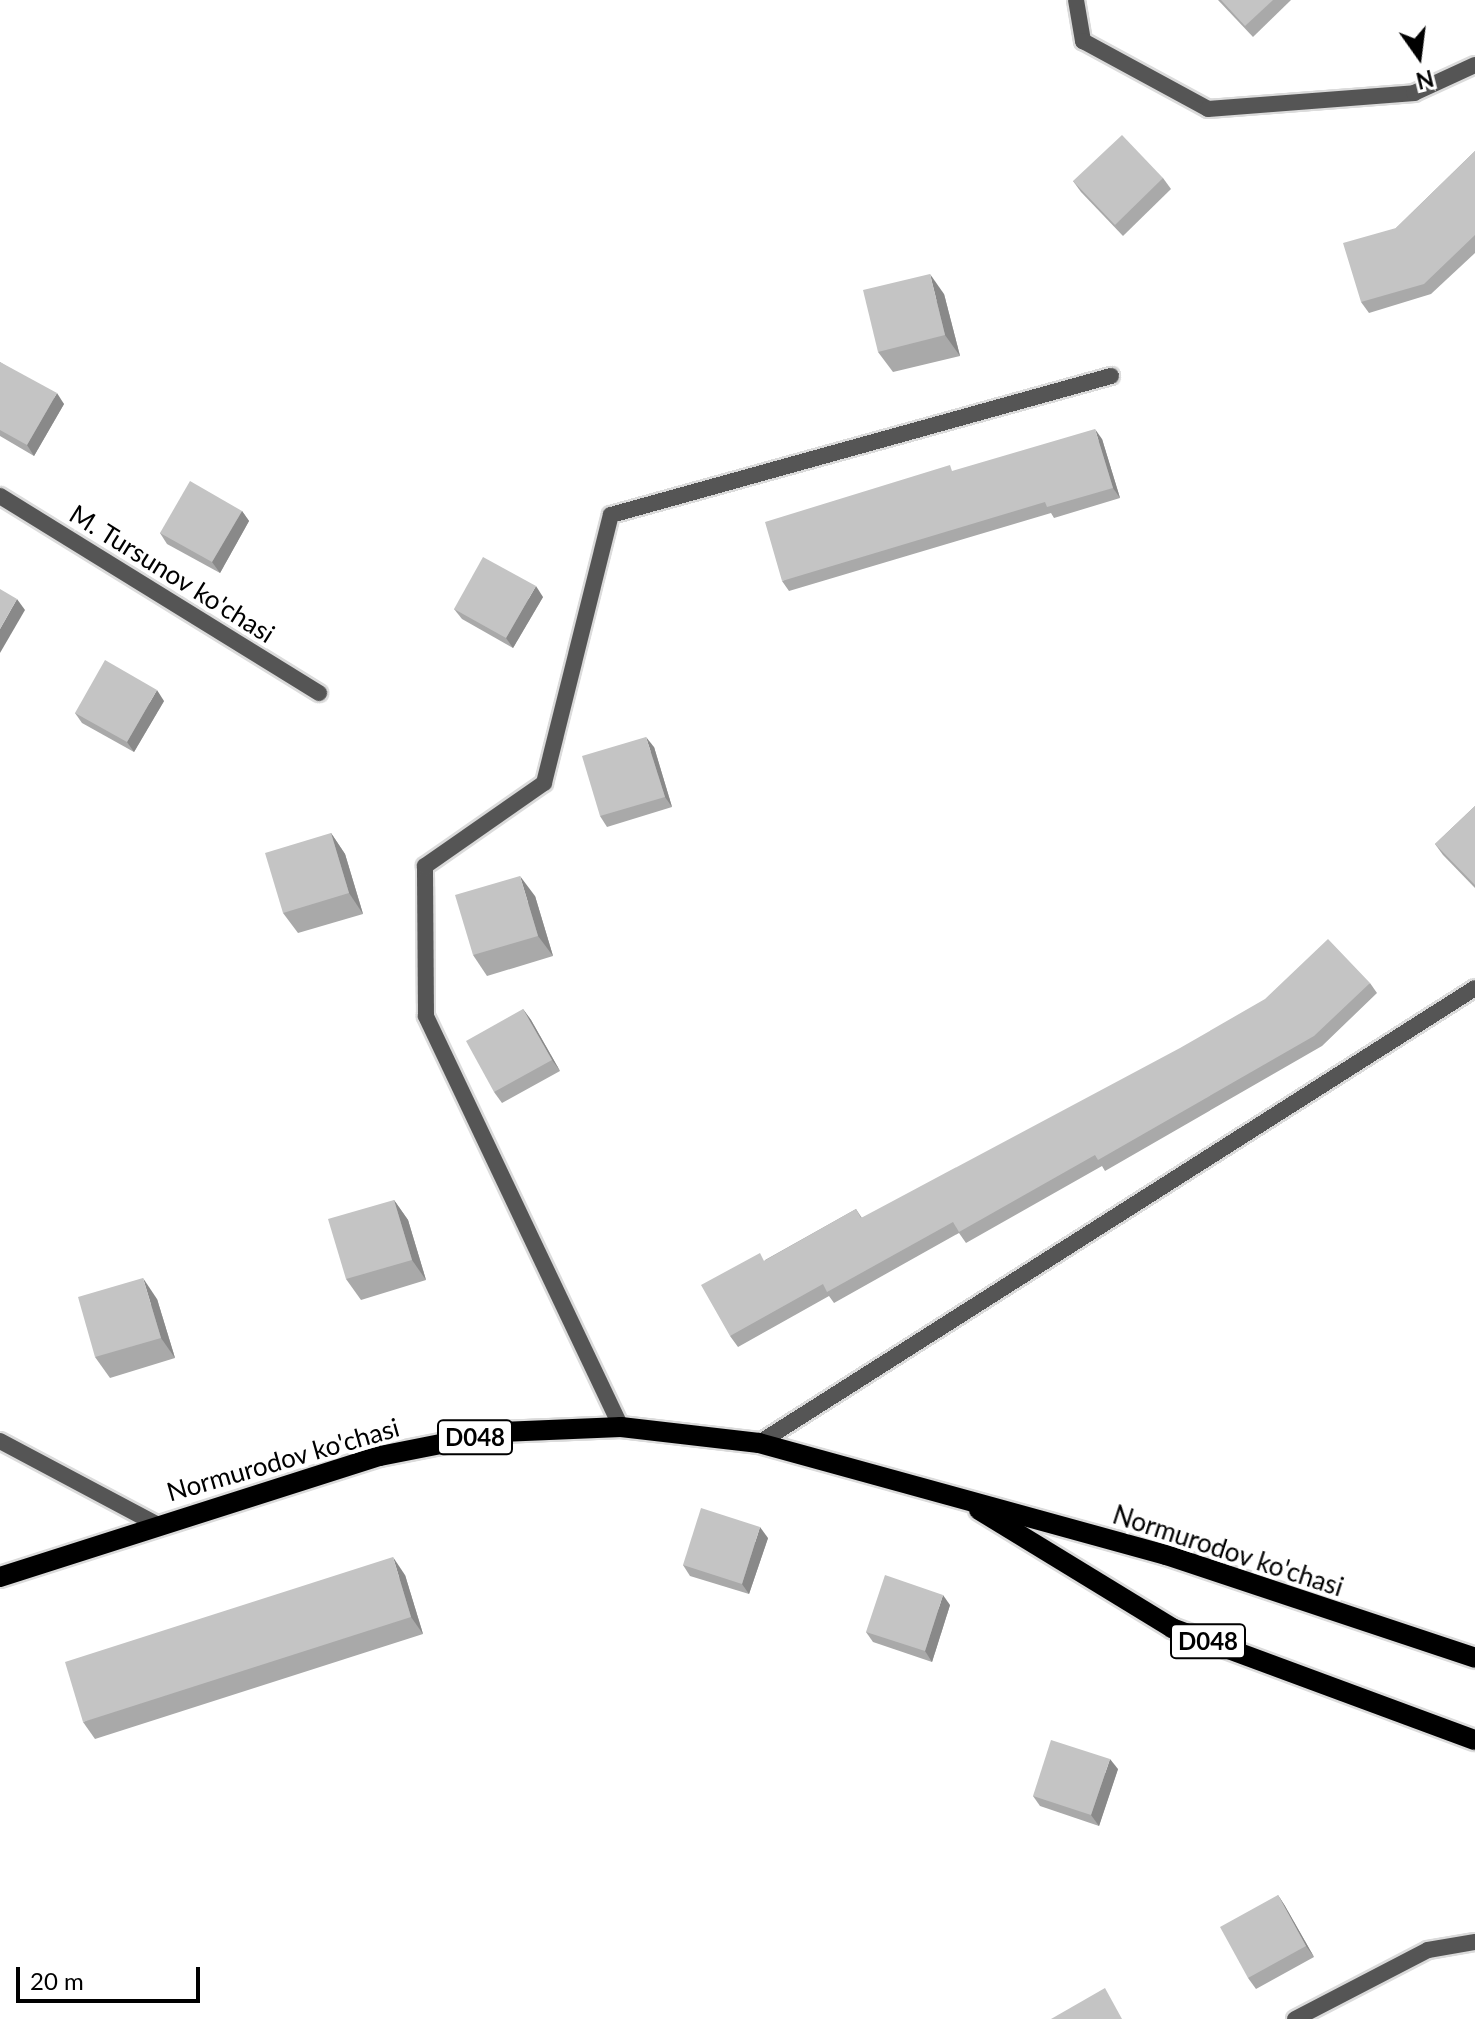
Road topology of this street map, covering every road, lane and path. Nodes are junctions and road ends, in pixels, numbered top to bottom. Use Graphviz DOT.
graph roads {
  1 [pos="1076,0"];
  2 [pos="1475,65"];
  3 [pos="1111,376"];
  4 [pos="0,496"];
  5 [pos="319,693"];
  6 [pos="1475,988"];
  7 [pos="621,1427"];
  8 [pos="0,1441"];
  9 [pos="759,1443"];
  10 [pos="963,1499"];
  11 [pos="156,1524"];
  12 [pos="0,1577"];
  13 [pos="1475,1658"];
  14 [pos="1475,1740"];
  15 [pos="1475,1942"];
  16 [pos="1295,2019"];
  1 -- 2 [label="street"];
  3 -- 7 [label="street"];
  4 -- 5 [label="street, M. Tursunov ko'chasi"];
  6 -- 9 [label="street"];
  7 -- 9 [label="main road, Normurodov ko'chasi / D048"];
  7 -- 11 [label="main road, Normurodov ko'chasi / D048"];
  8 -- 11 [label="street"];
  9 -- 10 [label="main road, Normurodov ko'chasi / D048"];
  10 -- 13 [label="main road, Normurodov ko'chasi / D048"];
  10 -- 14 [label="main road, Normurodov ko'chasi / D048"];
  11 -- 12 [label="main road, Normurodov ko'chasi / D048"];
  15 -- 16 [label="street"];
}
